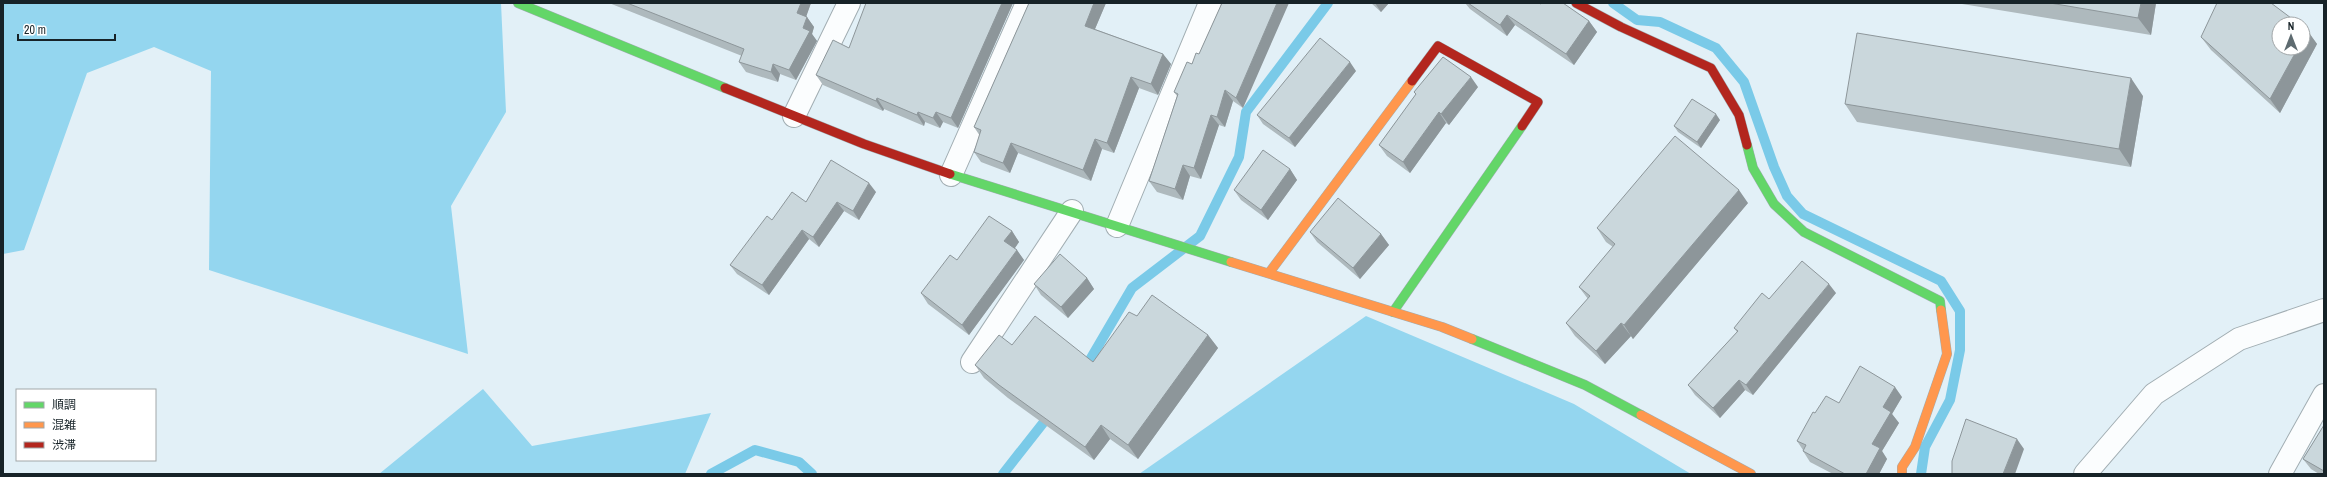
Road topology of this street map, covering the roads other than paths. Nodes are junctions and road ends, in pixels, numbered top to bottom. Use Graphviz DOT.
graph roads {
  1 [pos="849,3"];
  2 [pos="1027,3"];
  3 [pos="1210,3"];
  4 [pos="1576,3"];
  5 [pos="532,6"];
  6 [pos="794,116"];
  7 [pos="951,175"];
  8 [pos="1072,212"];
  9 [pos="1117,226"];
  10 [pos="1269,273"];
  11 [pos="2324,310"];
  12 [pos="1393,312"];
  13 [pos="972,362"];
  14 [pos="2324,395"];
  15 [pos="1751,474"];
  16 [pos="1902,474"];
  17 [pos="2085,474"];
  18 [pos="2280,474"];
  1 -- 6 [label="street"];
  2 -- 7 [label="street"];
  3 -- 9 [label="street"];
  4 -- 16 [label="street"];
  5 -- 6 [label="street"];
  6 -- 7 [label="street"];
  7 -- 8 [label="street"];
  8 -- 9 [label="street"];
  8 -- 13 [label="street"];
  9 -- 10 [label="street"];
  10 -- 12 [label="street"];
  10 -- 12 [label="street"];
  11 -- 17 [label="street"];
  12 -- 15 [label="street"];
  14 -- 18 [label="street"];
}
